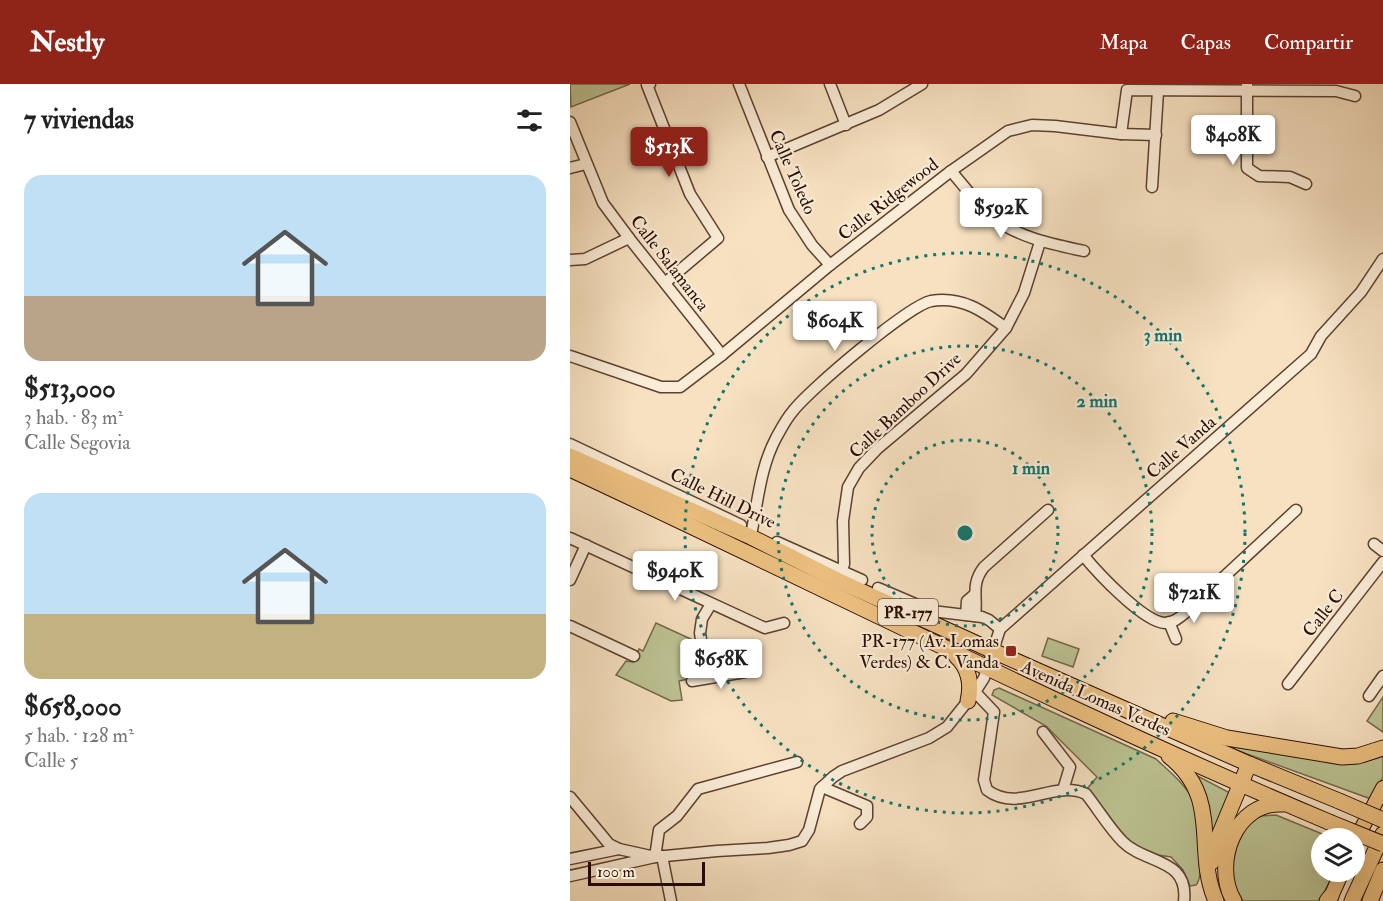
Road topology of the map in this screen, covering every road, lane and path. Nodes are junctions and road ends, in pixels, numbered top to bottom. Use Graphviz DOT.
graph roads {
  1 [pos="650,84"];
  2 [pos="739,84"];
  3 [pos="830,84"];
  4 [pos="922,84"];
  5 [pos="1247,88"];
  6 [pos="1158,91"];
  7 [pos="1355,96"];
  8 [pos="570,122"];
  9 [pos="846,125"];
  10 [pos="1121,134"];
  11 [pos="1156,135"];
  12 [pos="767,157"];
  13 [pos="586,164"];
  14 [pos="570,168"];
  15 [pos="951,171"];
  16 [pos="1306,184"];
  17 [pos="1152,187"];
  18 [pos="629,238"];
  19 [pos="1040,242"];
  20 [pos="1084,251"];
  21 [pos="1383,259"];
  22 [pos="570,260"];
  23 [pos="830,265"];
  24 [pos="666,282"];
  25 [pos="1006,328"];
  26 [pos="722,355"];
  27 [pos="570,356"];
  28 [pos="570,444"];
  29 [pos="570,456"];
  30 [pos="570,469"];
  31 [pos="1048,510"];
  32 [pos="1296,510"];
  33 [pos="752,530"];
  34 [pos="570,537"];
  35 [pos="1374,544"];
  36 [pos="586,545"];
  37 [pos="1383,551"];
  38 [pos="1083,555"];
  39 [pos="1383,562"];
  40 [pos="841,572"];
  41 [pos="570,580"];
  42 [pos="862,580"];
  43 [pos="879,588"];
  44 [pos="711,604"];
  45 [pos="971,616"];
  46 [pos="1169,622"];
  47 [pos="784,623"];
  48 [pos="570,626"];
  49 [pos="1000,629"];
  50 [pos="1176,639"];
  51 [pos="949,649"];
  52 [pos="993,651"];
  53 [pos="634,656"];
  54 [pos="987,669"];
  55 [pos="745,672"];
  56 [pos="1383,676"];
  57 [pos="706,678"];
  58 [pos="692,681"];
  59 [pos="1288,684"];
  60 [pos="1369,696"];
  61 [pos="972,697"];
  62 [pos="1128,710"];
  63 [pos="1043,732"];
  64 [pos="1155,746"];
  65 [pos="1383,748"];
  66 [pos="797,762"];
  67 [pos="1249,764"];
  68 [pos="1240,784"];
  69 [pos="822,787"];
  70 [pos="1383,788"];
  71 [pos="1063,790"];
  72 [pos="570,797"];
  73 [pos="1287,804"];
  74 [pos="1383,820"];
  75 [pos="860,824"];
  76 [pos="1362,828"];
  77 [pos="1383,834"];
  78 [pos="1383,844"];
  79 [pos="619,849"];
  80 [pos="658,857"];
  81 [pos="570,859"];
  82 [pos="1383,870"];
  83 [pos="570,876"];
  84 [pos="1209,882"];
  85 [pos="1337,882"];
  86 [pos="1329,899"];
  87 [pos="671,901"];
  88 [pos="1184,901"];
  89 [pos="1216,901"];
  90 [pos="1234,901"];
  91 [pos="1352,901"];
  92 [pos="1370,901"];
  1 -- 24 [label="street"];
  2 -- 12 [label="street, Calle Toledo"];
  3 -- 9 [label="street"];
  4 -- 9 [label="street"];
  5 -- 6 [label="street"];
  5 -- 7 [label="street"];
  5 -- 16 [label="street"];
  6 -- 10 [label="street"];
  6 -- 11 [label="street"];
  8 -- 13 [label="street, Calle Salamanca"];
  9 -- 12 [label="street"];
  10 -- 11 [label="street, Calle Ridgewood"];
  10 -- 15 [label="street, Calle Ridgewood"];
  11 -- 17 [label="street"];
  12 -- 23 [label="street, Calle Toledo"];
  13 -- 14 [label="street"];
  13 -- 18 [label="street, Calle Salamanca"];
  15 -- 19 [label="street"];
  15 -- 23 [label="street, Calle Ridgewood"];
  18 -- 22 [label="street"];
  18 -- 24 [label="street, Calle Salamanca"];
  19 -- 20 [label="street"];
  19 -- 25 [label="street, Calle Bamboo Drive"];
  21 -- 38 [label="street, Calle Vanda"];
  23 -- 26 [label="street, Calle Ridgewood"];
  24 -- 26 [label="street, Calle Salamanca"];
  25 -- 33 [label="street"];
  25 -- 40 [label="street, Calle Bamboo Drive"];
  26 -- 27 [label="street, Calle Ridgewood"];
  28 -- 33 [label="street, Calle Hill Drive"];
  29 -- 52 [label="highway, Avenida Lomas Verdes / PR-177"];
  30 -- 51 [label="highway, Avenida Lomas Verdes / PR-177"];
  31 -- 45 [label="street"];
  32 -- 46 [label="street"];
  33 -- 40 [label="street, Calle Hill Drive"];
  34 -- 36 [label="street"];
  35 -- 37 [label="street"];
  36 -- 41 [label="street"];
  36 -- 44 [label="street"];
  38 -- 46 [label="street"];
  38 -- 49 [label="street, Calle Vanda"];
  39 -- 59 [label="street, Calle C"];
  40 -- 42 [label="street, Calle Hill Drive"];
  43 -- 45 [label="street"];
  44 -- 47 [label="street"];
  44 -- 57 [label="street"];
  45 -- 49 [label="street"];
  46 -- 50 [label="street"];
  48 -- 53 [label="street"];
  49 -- 52 [label="street"];
  51 -- 54 [label="highway, Avenida Lomas Verdes / PR-177"];
  51 -- 61 [label="highway"];
  52 -- 54 [label="street"];
  52 -- 62 [label="highway, Avenida Lomas Verdes / PR-177"];
  54 -- 61 [label="street"];
  54 -- 64 [label="highway, Avenida Lomas Verdes / PR-177"];
  55 -- 57 [label="street"];
  56 -- 60 [label="street"];
  57 -- 58 [label="street"];
  61 -- 69 [label="street"];
  61 -- 71 [label="street"];
  62 -- 65 [label="highway"];
  62 -- 67 [label="highway, Avenida Lomas Verdes / PR-177"];
  63 -- 71 [label="street"];
  64 -- 68 [label="highway, Avenida Lomas Verdes / PR-177"];
  64 -- 84 [label="highway"];
  66 -- 80 [label="street"];
  67 -- 68 [label="highway"];
  67 -- 74 [label="highway, Avenida Lomas Verdes / PR-177, bridge"];
  68 -- 73 [label="highway, Avenida Lomas Verdes / PR-177"];
  68 -- 84 [label="highway"];
  69 -- 75 [label="street"];
  69 -- 80 [label="street"];
  70 -- 76 [label="main road"];
  71 -- 88 [label="street"];
  72 -- 79 [label="street"];
  73 -- 78 [label="highway, Avenida Lomas Verdes / PR-177, bridge"];
  73 -- 90 [label="highway"];
  77 -- 91 [label="highway"];
  79 -- 80 [label="street"];
  79 -- 81 [label="street"];
  80 -- 83 [label="street"];
  80 -- 87 [label="street"];
  82 -- 92 [label="highway"];
  84 -- 89 [label="highway"];
  85 -- 86 [label="main road"];
}
